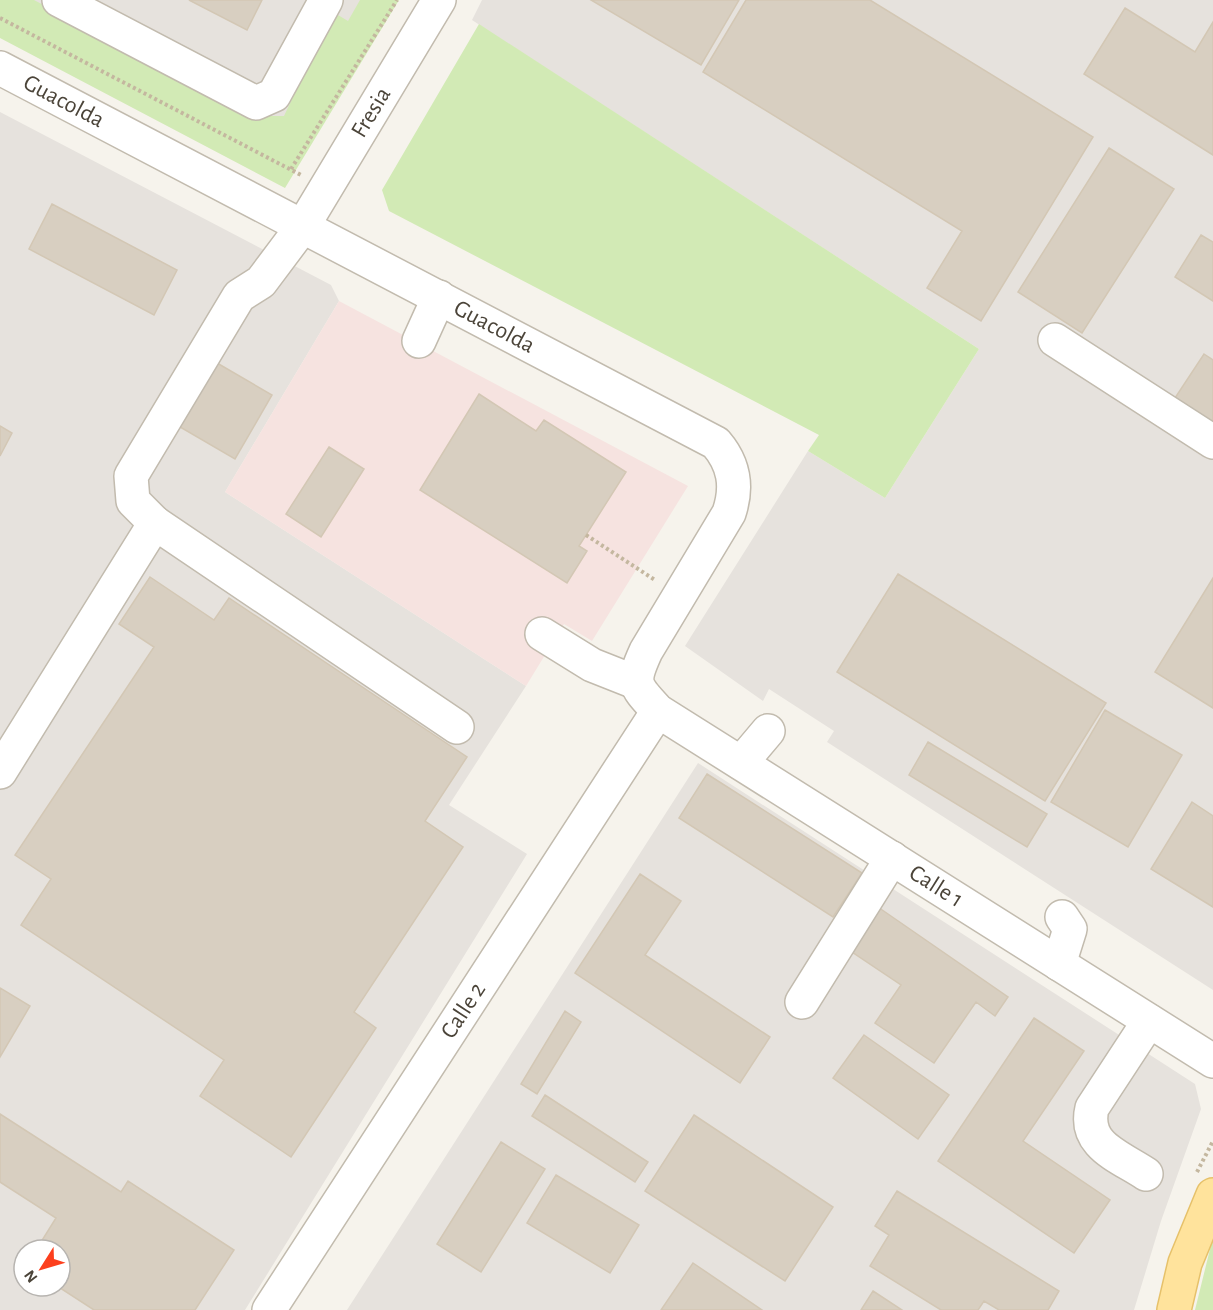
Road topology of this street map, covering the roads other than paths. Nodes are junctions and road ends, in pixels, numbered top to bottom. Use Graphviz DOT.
graph roads {
  1 [pos="59,0"];
  2 [pos="326,0"];
  3 [pos="439,0"];
  4 [pos="0,68"];
  5 [pos="303,226"];
  6 [pos="439,297"];
  7 [pos="1055,340"];
  8 [pos="419,341"];
  9 [pos="1213,442"];
  10 [pos="155,523"];
  11 [pos="542,634"];
  12 [pos="635,682"];
  13 [pos="658,711"];
  14 [pos="457,727"];
  15 [pos="768,731"];
  16 [pos="741,763"];
  17 [pos="0,772"];
  18 [pos="892,858"];
  19 [pos="1062,917"];
  20 [pos="1059,964"];
  21 [pos="802,1002"];
  22 [pos="1149,1021"];
  23 [pos="1213,1061"];
  24 [pos="1146,1174"];
  25 [pos="1213,1195"];
  26 [pos="269,1310"];
  27 [pos="1174,1310"];
  1 -- 2 [label="street"];
  3 -- 5 [label="street, Fresia"];
  4 -- 5 [label="street, Guacolda"];
  5 -- 6 [label="street, Guacolda"];
  5 -- 10 [label="street, Fresia"];
  6 -- 8 [label="street"];
  6 -- 12 [label="street, Guacolda"];
  7 -- 9 [label="street"];
  10 -- 14 [label="street, Fresia"];
  10 -- 17 [label="street"];
  11 -- 12 [label="street"];
  12 -- 13 [label="street"];
  13 -- 16 [label="street, Calle 1"];
  13 -- 26 [label="street, Calle 2"];
  15 -- 16 [label="street"];
  16 -- 18 [label="street, Calle 1"];
  18 -- 20 [label="street, Calle 1"];
  18 -- 21 [label="street"];
  19 -- 20 [label="street"];
  20 -- 22 [label="street, Calle 1"];
  22 -- 23 [label="street, Calle 1"];
  22 -- 24 [label="street"];
  25 -- 27 [label="main road"];
}
